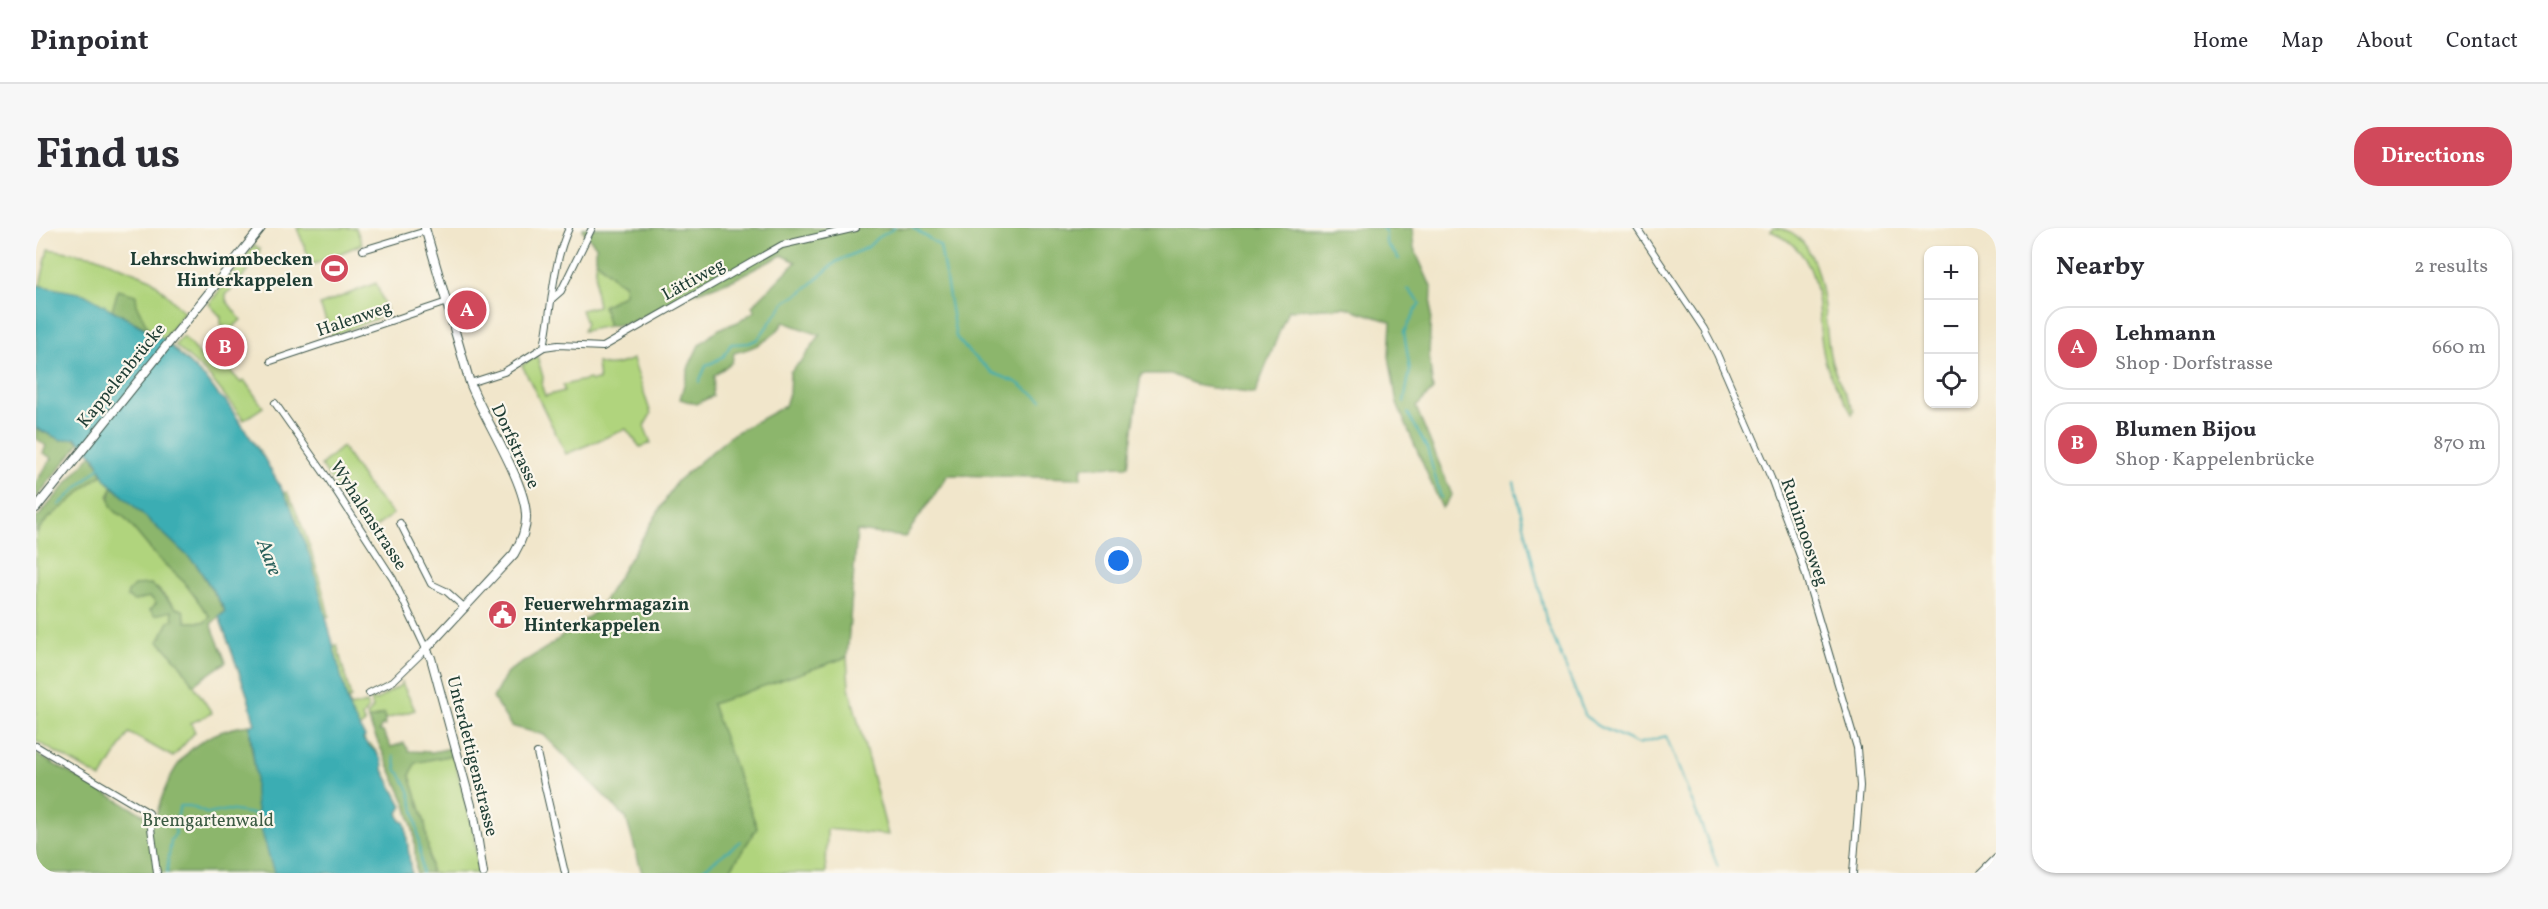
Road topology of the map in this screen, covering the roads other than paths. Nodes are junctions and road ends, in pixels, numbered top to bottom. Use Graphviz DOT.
graph roads {
  1 [pos="261,228"];
  2 [pos="569,228"];
  3 [pos="592,228"];
  4 [pos="856,228"];
  5 [pos="1637,228"];
  6 [pos="426,230"];
  7 [pos="363,250"];
  8 [pos="553,298"];
  9 [pos="447,302"];
  10 [pos="544,347"];
  11 [pos="271,361"];
  12 [pos="470,383"];
  13 [pos="275,403"];
  14 [pos="36,508"];
  15 [pos="400,523"];
  16 [pos="465,609"];
  17 [pos="426,649"];
  18 [pos="369,693"];
  19 [pos="36,746"];
  20 [pos="537,753"];
  21 [pos="1996,858"];
  22 [pos="157,873"];
  23 [pos="483,873"];
  24 [pos="565,873"];
  25 [pos="1853,873"];
  26 [pos="1981,873"];
  1 -- 14 [label="street, Kappelenbrücke"];
  2 -- 8 [label="street"];
  3 -- 8 [label="street"];
  4 -- 10 [label="street, Lättiweg"];
  5 -- 25 [label="street, Runimoosweg"];
  6 -- 7 [label="street"];
  6 -- 9 [label="street, Dorfstrasse"];
  8 -- 10 [label="street"];
  9 -- 11 [label="street, Halenweg"];
  9 -- 12 [label="street, Dorfstrasse"];
  10 -- 12 [label="street"];
  12 -- 16 [label="street, Dorfstrasse"];
  13 -- 17 [label="street, Wyhalenstrasse"];
  15 -- 16 [label="street"];
  16 -- 17 [label="street, Dorfstrasse"];
  17 -- 18 [label="street"];
  17 -- 23 [label="street, Unterdettigenstrasse"];
  19 -- 22 [label="street"];
  20 -- 24 [label="street"];
  21 -- 26 [label="street"];
}
